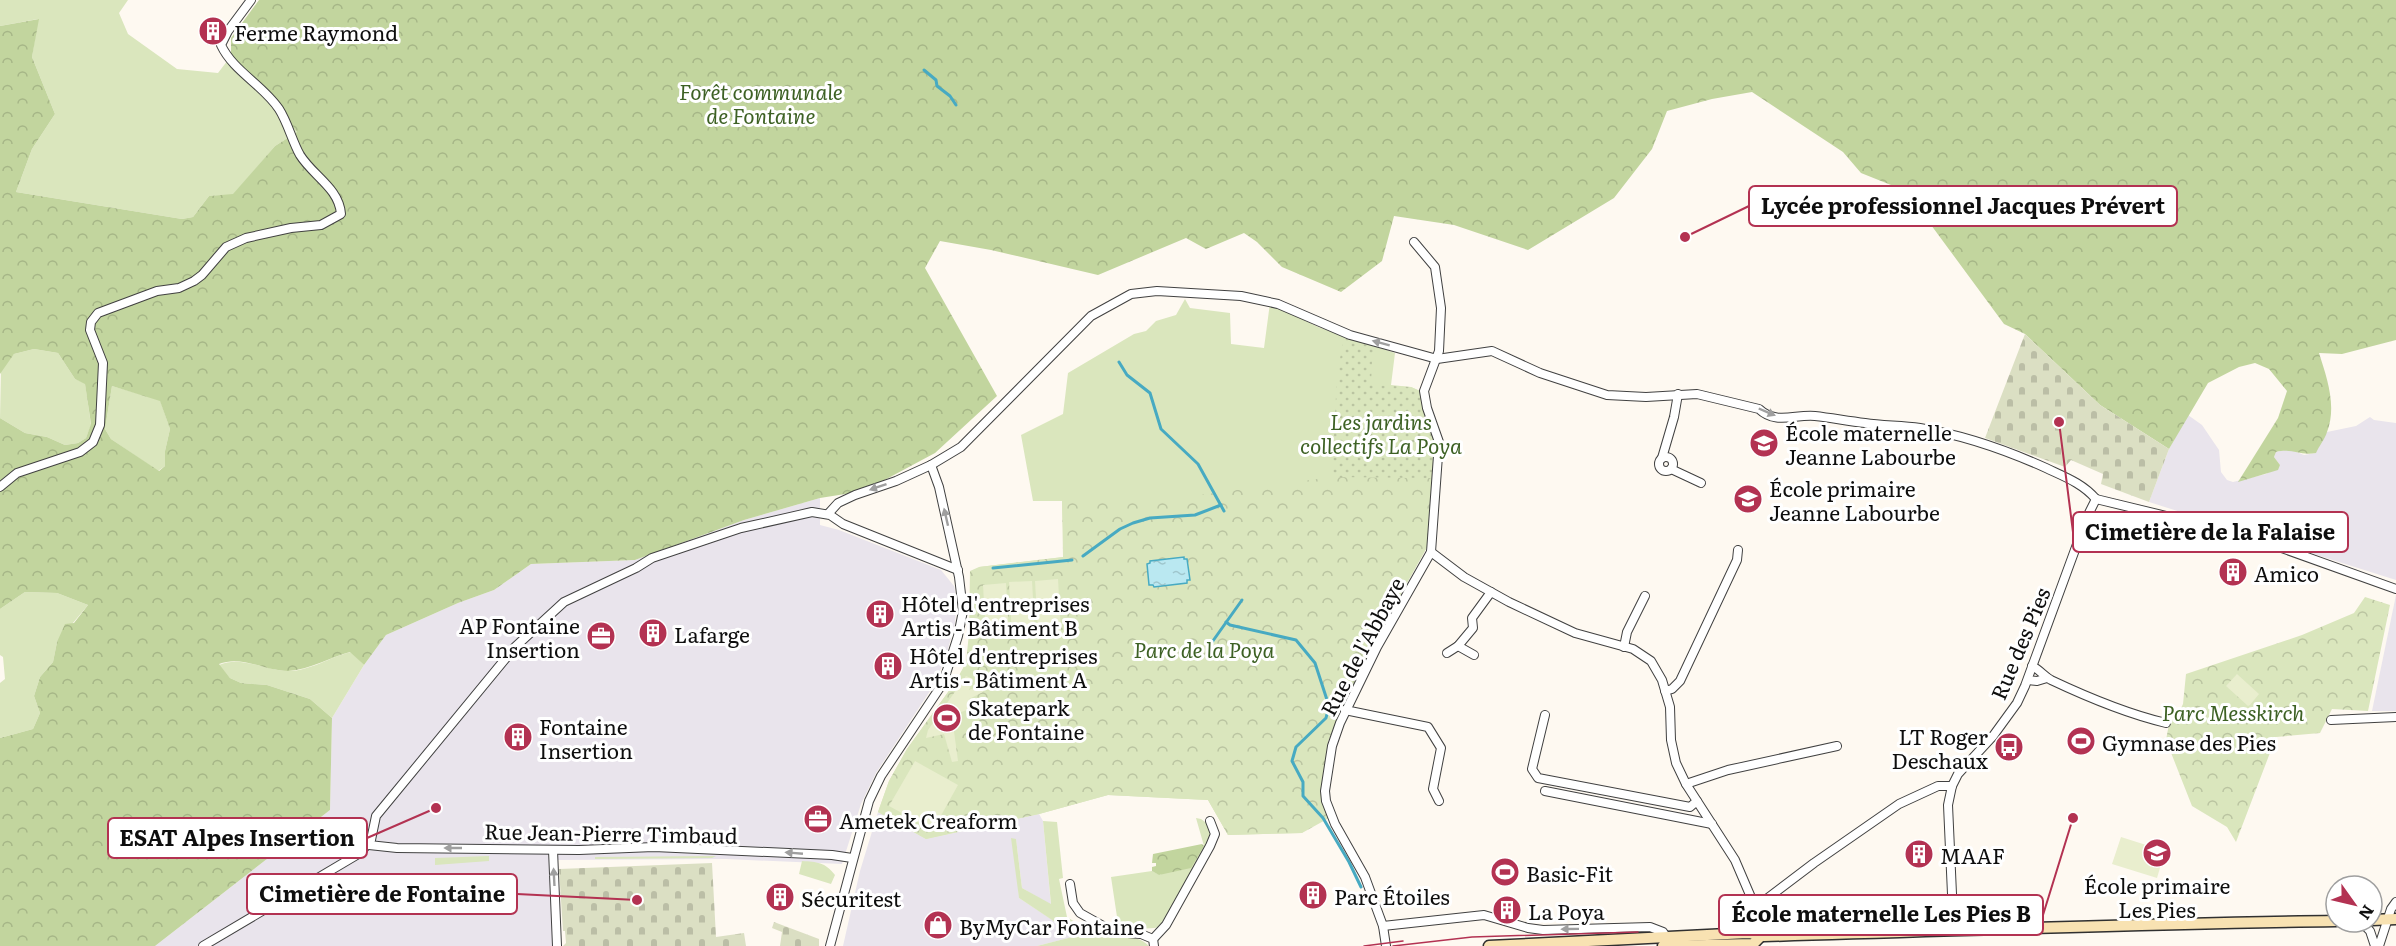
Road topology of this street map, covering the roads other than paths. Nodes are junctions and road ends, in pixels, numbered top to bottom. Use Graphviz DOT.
graph roads {
  1 [pos="251,0"];
  2 [pos="1414,242"];
  3 [pos="1437,358"];
  4 [pos="1678,394"];
  5 [pos="931,465"];
  6 [pos="1701,483"];
  7 [pos="0,487"];
  8 [pos="2096,499"];
  9 [pos="828,514"];
  10 [pos="1738,550"];
  11 [pos="1431,552"];
  12 [pos="958,570"];
  13 [pos="2396,589"];
  14 [pos="1491,592"];
  15 [pos="1645,596"];
  16 [pos="1458,646"];
  17 [pos="1624,647"];
  18 [pos="1447,653"];
  19 [pos="1474,655"];
  20 [pos="2032,666"];
  21 [pos="2047,678"];
  22 [pos="2028,680"];
  23 [pos="1665,691"];
  24 [pos="1345,710"];
  25 [pos="1545,715"];
  26 [pos="2396,717"];
  27 [pos="2331,720"];
  28 [pos="2166,723"];
  29 [pos="1837,746"];
  30 [pos="1686,784"];
  31 [pos="1952,786"];
  32 [pos="1545,791"];
  33 [pos="1439,801"];
  34 [pos="1697,801"];
  35 [pos="1210,821"];
  36 [pos="1712,824"];
  37 [pos="369,845"];
  38 [pos="553,850"];
  39 [pos="852,858"];
  40 [pos="1070,884"];
  41 [pos="2396,902"];
  42 [pos="1756,907"];
  43 [pos="2393,917"];
  44 [pos="2324,921"];
  45 [pos="1383,926"];
  46 [pos="1947,930"];
  47 [pos="1812,934"];
  48 [pos="1762,941"];
  49 [pos="1665,942"];
  50 [pos="1153,943"];
  51 [pos="203,946"];
  52 [pos="557,946"];
  53 [pos="830,946"];
  54 [pos="1386,946"];
  55 [pos="1489,946"];
  56 [pos="1803,946"];
  57 [pos="2377,946"];
  1 -- 7 [label="street"];
  2 -- 3 [label="street, Rue de l'Abbaye"];
  3 -- 4 [label="street"];
  3 -- 5 [label="street, one-way"];
  3 -- 11 [label="street, Rue de l'Abbaye"];
  4 -- 6 [label="street"];
  4 -- 8 [label="street, one-way"];
  5 -- 9 [label="street, one-way"];
  12 -- 5 [label="street, one-way"];
  8 -- 13 [label="street"];
  8 -- 20 [label="street, Rue des Pies"];
  9 -- 12 [label="street"];
  9 -- 37 [label="street"];
  10 -- 23 [label="street"];
  11 -- 14 [label="street"];
  11 -- 24 [label="street, Rue de l'Abbaye"];
  12 -- 39 [label="street"];
  14 -- 16 [label="street"];
  14 -- 17 [label="street"];
  15 -- 17 [label="street"];
  16 -- 18 [label="street"];
  16 -- 19 [label="street"];
  17 -- 23 [label="street"];
  20 -- 21 [label="street"];
  20 -- 22 [label="street, Rue des Pies"];
  21 -- 22 [label="street"];
  21 -- 28 [label="street"];
  22 -- 31 [label="street, Rue des Pies"];
  23 -- 30 [label="street"];
  24 -- 33 [label="street"];
  24 -- 45 [label="street, Rue de l'Abbaye"];
  25 -- 34 [label="street"];
  26 -- 27 [label="street"];
  29 -- 30 [label="street"];
  30 -- 34 [label="street"];
  31 -- 42 [label="street"];
  31 -- 46 [label="street, Rue des Pies"];
  32 -- 36 [label="street"];
  34 -- 36 [label="street"];
  35 -- 50 [label="street"];
  36 -- 42 [label="street"];
  38 -- 37 [label="street, Rue Jean-Pierre Timbaud, one-way"];
  37 -- 51 [label="street"];
  39 -- 38 [label="street, Rue Jean-Pierre Timbaud, one-way"];
  52 -- 38 [label="street, one-way"];
  39 -- 53 [label="street"];
  40 -- 50 [label="street"];
  41 -- 43 [label="street"];
  42 -- 48 [label="street"];
  43 -- 57 [label="street"];
  44 -- 46 [label="main road"];
  49 -- 45 [label="street, one-way"];
  45 -- 54 [label="street, Rue de l'Abbaye"];
  46 -- 47 [label="main road"];
  47 -- 48 [label="main road"];
  47 -- 56 [label="main road"];
  48 -- 49 [label="main road"];
  49 -- 55 [label="main road"];
}
